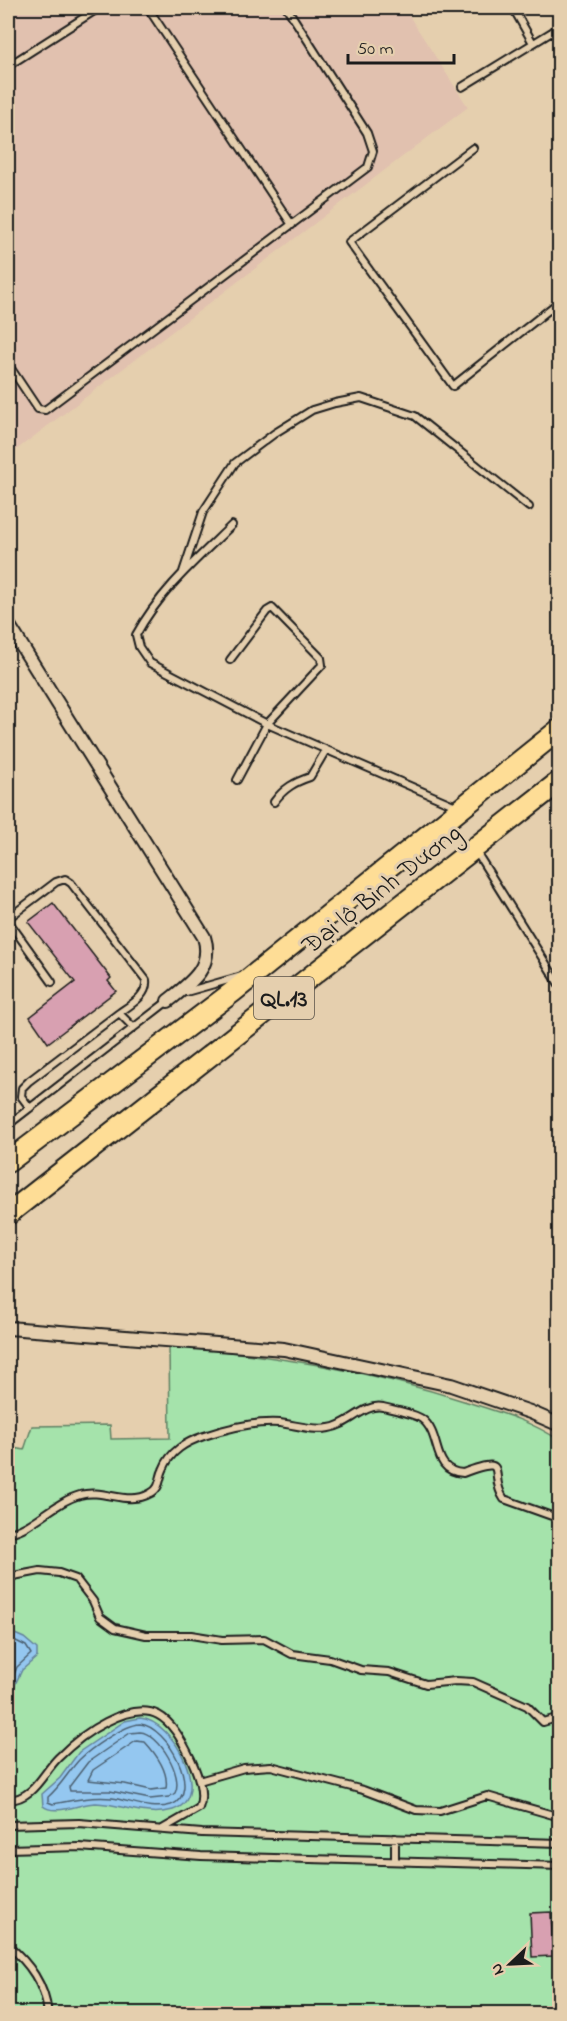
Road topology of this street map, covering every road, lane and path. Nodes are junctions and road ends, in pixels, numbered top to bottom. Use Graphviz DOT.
graph roads {
  1 [pos="99,8"];
  2 [pos="148,8"];
  3 [pos="287,8"];
  4 [pos="513,8"];
  5 [pos="560,27"];
  6 [pos="553,31"];
  7 [pos="560,42"];
  8 [pos="532,44"];
  9 [pos="8,66"];
  10 [pos="462,87"];
  11 [pos="473,148"];
  12 [pos="292,225"];
  13 [pos="560,301"];
  14 [pos="8,364"];
  15 [pos="529,507"];
  16 [pos="232,525"];
  17 [pos="183,573"];
  18 [pos="8,624"];
  19 [pos="230,660"];
  20 [pos="267,724"];
  21 [pos="560,729"];
  22 [pos="326,750"];
  23 [pos="237,780"];
  24 [pos="560,781"];
  25 [pos="274,802"];
  26 [pos="460,808"];
  27 [pos="474,849"];
  28 [pos="262,968"];
  29 [pos="52,982"];
  30 [pos="560,986"];
  31 [pos="169,999"];
  32 [pos="119,1013"];
  33 [pos="134,1027"];
  34 [pos="30,1108"];
  35 [pos="8,1125"];
  36 [pos="8,1162"];
  37 [pos="8,1214"];
  38 [pos="8,1328"];
  39 [pos="560,1425"];
  40 [pos="560,1520"];
  41 [pos="8,1533"];
  42 [pos="8,1577"];
  43 [pos="560,1717"];
  44 [pos="198,1781"];
  45 [pos="8,1800"];
  46 [pos="560,1817"];
  47 [pos="8,1826"];
  48 [pos="162,1829"];
  49 [pos="395,1838"];
  50 [pos="560,1843"];
  51 [pos="8,1849"];
  52 [pos="395,1862"];
  53 [pos="560,1866"];
  54 [pos="8,1945"];
  55 [pos="48,2013"];
  1 -- 9 [label="lane"];
  2 -- 12 [label="lane"];
  3 -- 12 [label="lane"];
  4 -- 8 [label="lane"];
  5 -- 6 [label="lane"];
  6 -- 7 [label="lane"];
  6 -- 8 [label="lane"];
  8 -- 10 [label="lane"];
  11 -- 13 [label="lane"];
  12 -- 14 [label="lane"];
  15 -- 17 [label="lane"];
  16 -- 17 [label="lane"];
  17 -- 20 [label="lane"];
  18 -- 31 [label="street"];
  19 -- 20 [label="lane"];
  20 -- 22 [label="lane"];
  20 -- 23 [label="lane"];
  21 -- 26 [label="highway, Đại lộ Bình Dương / QL.13"];
  22 -- 25 [label="lane"];
  22 -- 26 [label="lane"];
  24 -- 27 [label="highway, Đại lộ Bình Dương / QL.13"];
  26 -- 28 [label="highway, Đại lộ Bình Dương / QL.13"];
  27 -- 30 [label="lane"];
  27 -- 37 [label="highway, Đại lộ Bình Dương / QL.13"];
  28 -- 31 [label="lane"];
  28 -- 36 [label="highway, Đại lộ Bình Dương / QL.13"];
  29 -- 32 [label="lane"];
  31 -- 33 [label="lane"];
  32 -- 33 [label="lane"];
  32 -- 34 [label="lane"];
  33 -- 34 [label="lane"];
  34 -- 35 [label="lane"];
  38 -- 39 [label="street"];
  40 -- 41 [label="lane"];
  42 -- 43 [label="lane"];
  44 -- 45 [label="lane"];
  44 -- 46 [label="lane"];
  44 -- 48 [label="lane"];
  47 -- 48 [label="lane"];
  48 -- 49 [label="lane"];
  49 -- 50 [label="lane"];
  49 -- 52 [label="lane"];
  51 -- 52 [label="lane"];
  52 -- 53 [label="lane"];
  54 -- 55 [label="lane"];
}
